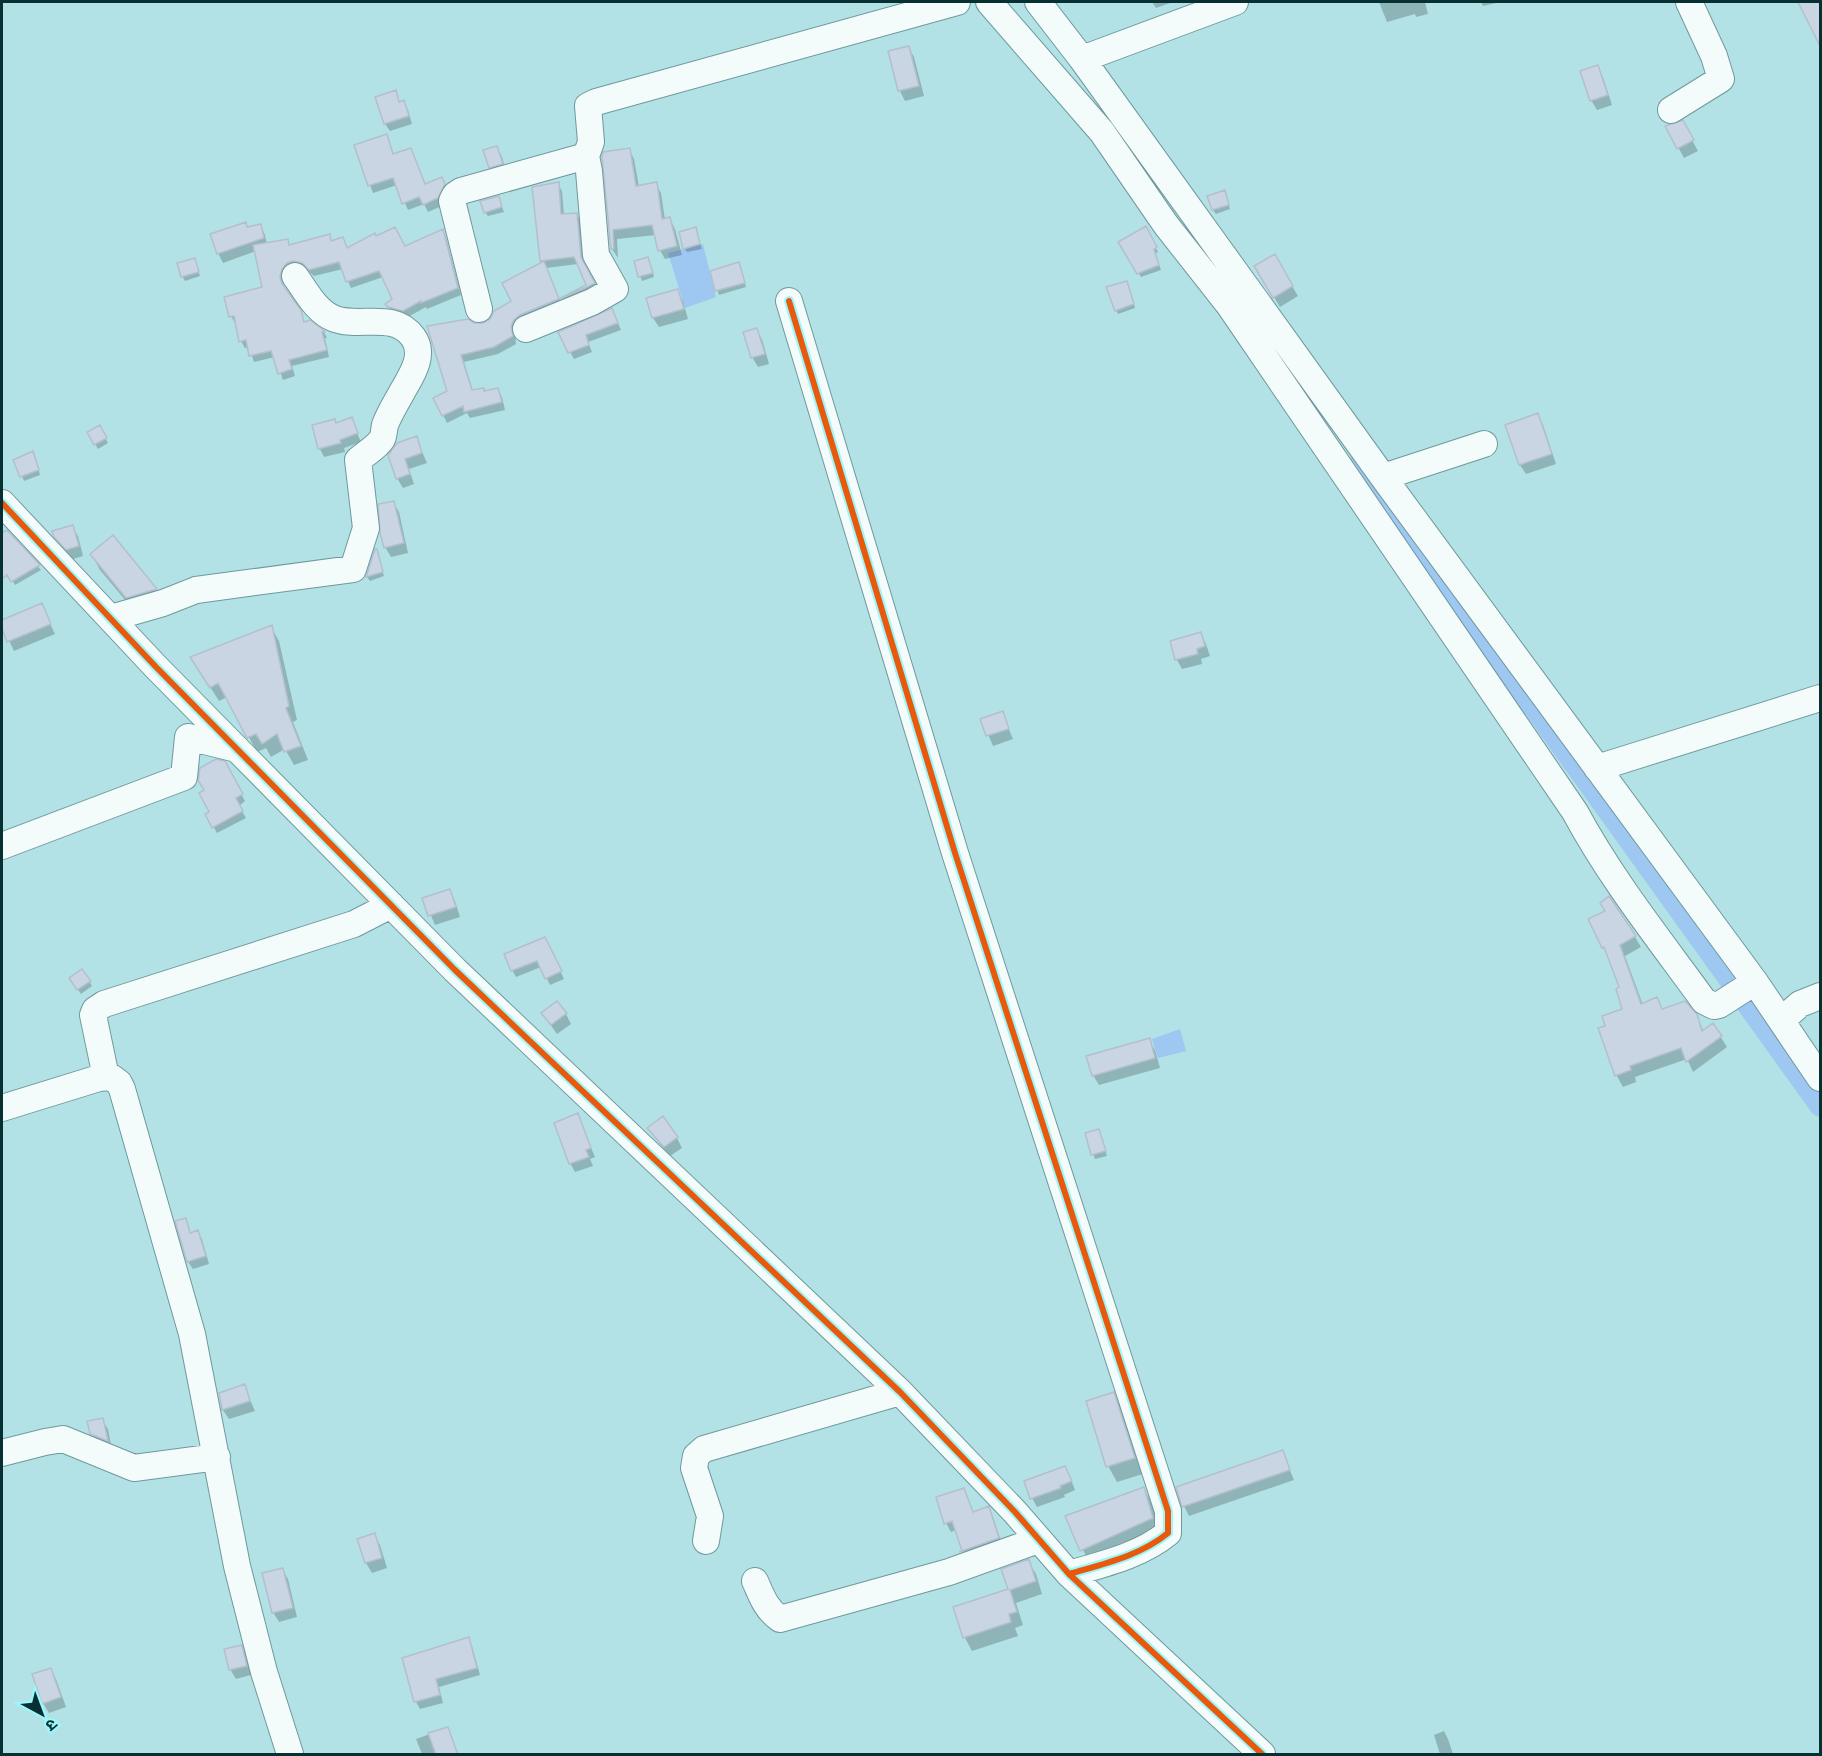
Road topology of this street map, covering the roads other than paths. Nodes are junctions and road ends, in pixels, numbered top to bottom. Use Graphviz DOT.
graph roads {
  1 [pos="957,2"];
  2 [pos="989,2"];
  3 [pos="1038,2"];
  4 [pos="1235,2"];
  5 [pos="1689,2"];
  6 [pos="1082,59"];
  7 [pos="1671,110"];
  8 [pos="586,156"];
  9 [pos="295,276"];
  10 [pos="789,301"];
  11 [pos="479,309"];
  12 [pos="526,329"];
  13 [pos="1484,444"];
  14 [pos="1383,477"];
  15 [pos="2,503"];
  16 [pos="111,618"];
  17 [pos="1821,698"];
  18 [pos="237,749"];
  19 [pos="1597,768"];
  20 [pos="2,846"];
  21 [pos="390,904"];
  22 [pos="1738,993"];
  23 [pos="1821,996"];
  24 [pos="1782,1020"];
  25 [pos="106,1077"];
  26 [pos="1821,1078"];
  27 [pos="2,1108"];
  28 [pos="900,1392"];
  29 [pos="2,1453"];
  30 [pos="217,1457"];
  31 [pos="1038,1540"];
  32 [pos="706,1541"];
  33 [pos="1069,1574"];
  34 [pos="755,1581"];
  35 [pos="290,1755"];
  36 [pos="1262,1755"];
  1 -- 8 [label="street"];
  2 -- 22 [label="street"];
  3 -- 6 [label="street"];
  4 -- 6 [label="street"];
  5 -- 7 [label="street"];
  6 -- 14 [label="street"];
  8 -- 11 [label="street"];
  8 -- 12 [label="street"];
  9 -- 16 [label="street"];
  10 -- 33 [label="street"];
  13 -- 14 [label="street"];
  14 -- 19 [label="street"];
  15 -- 16 [label="street"];
  16 -- 18 [label="street"];
  17 -- 19 [label="street"];
  18 -- 20 [label="street"];
  18 -- 21 [label="street"];
  19 -- 22 [label="street"];
  21 -- 25 [label="street"];
  21 -- 28 [label="street"];
  22 -- 24 [label="street"];
  23 -- 24 [label="street"];
  24 -- 26 [label="street"];
  25 -- 27 [label="street"];
  25 -- 30 [label="street"];
  28 -- 31 [label="street"];
  28 -- 32 [label="street"];
  29 -- 30 [label="street"];
  30 -- 35 [label="street"];
  31 -- 33 [label="street"];
  31 -- 34 [label="street"];
  33 -- 36 [label="street"];
}
